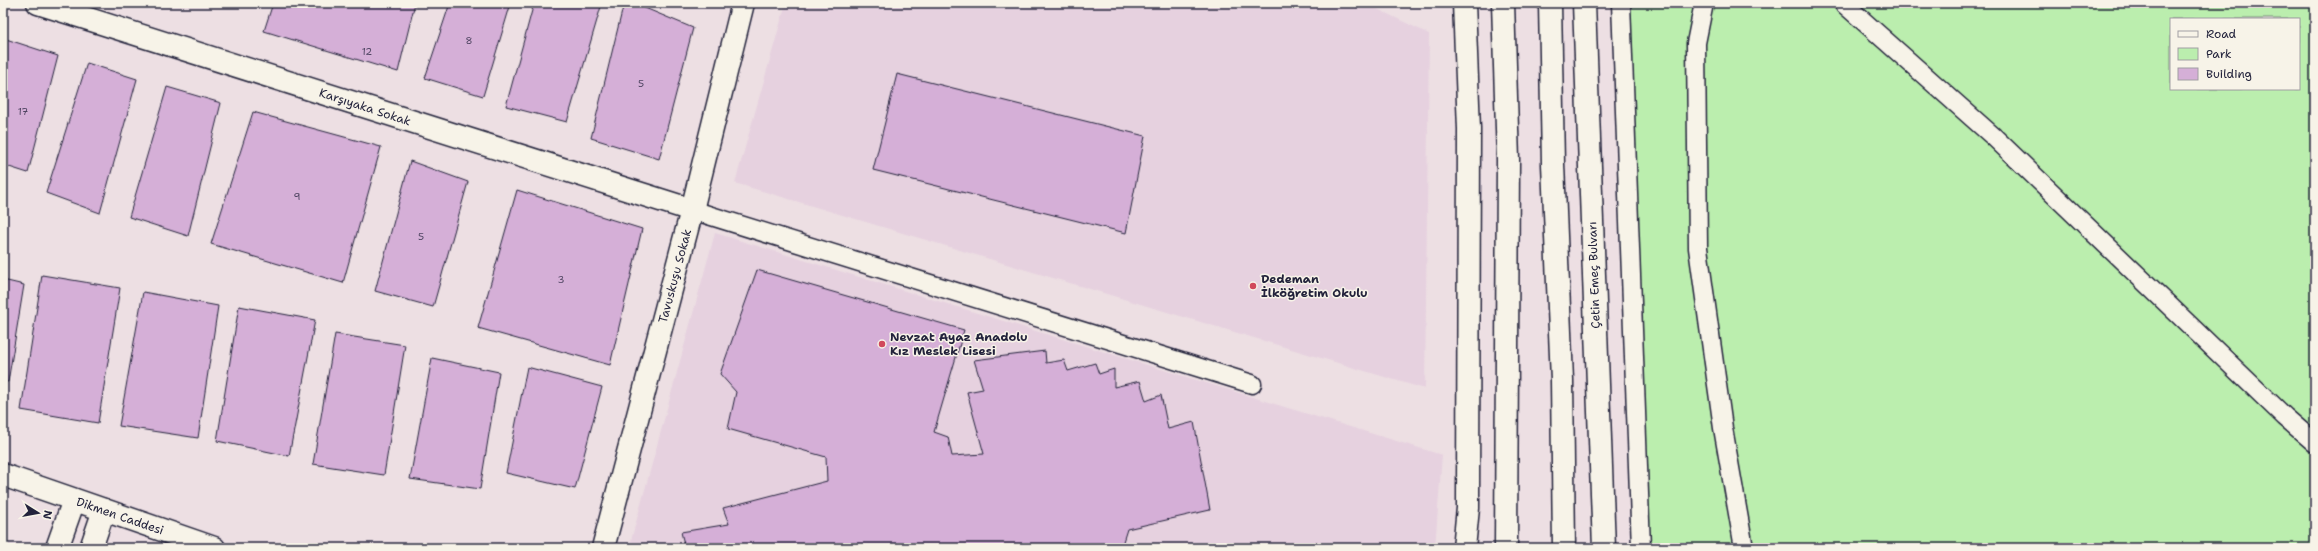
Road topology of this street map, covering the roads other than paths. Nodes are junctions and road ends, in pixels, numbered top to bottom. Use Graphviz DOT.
graph roads {
  1 [pos="38,3"];
  2 [pos="743,3"];
  3 [pos="1464,3"];
  4 [pos="1503,3"];
  5 [pos="1550,3"];
  6 [pos="1584,3"];
  7 [pos="1621,3"];
  8 [pos="1704,3"];
  9 [pos="1843,3"];
  10 [pos="692,210"];
  11 [pos="1252,384"];
  12 [pos="2315,443"];
  13 [pos="3,475"];
  14 [pos="74,500"];
  15 [pos="104,510"];
  16 [pos="57,548"];
  17 [pos="91,548"];
  18 [pos="214,548"];
  19 [pos="603,548"];
  20 [pos="1464,548"];
  21 [pos="1506,548"];
  22 [pos="1564,548"];
  23 [pos="1604,548"];
  24 [pos="1641,548"];
  25 [pos="1744,548"];
  1 -- 10 [label="main road, Karşıyaka Sokak"];
  2 -- 10 [label="main road, Tavuskuşu Sokak"];
  3 -- 20 [label="main road"];
  4 -- 21 [label="main road"];
  5 -- 22 [label="main road"];
  6 -- 23 [label="main road, Çetin Emeç Bulvarı"];
  7 -- 24 [label="lane"];
  8 -- 25 [label="lane"];
  9 -- 12 [label="lane"];
  10 -- 11 [label="lane"];
  10 -- 19 [label="main road, Tavuskuşu Sokak"];
  13 -- 14 [label="main road, Dikmen Caddesi"];
  14 -- 15 [label="main road, Dikmen Caddesi"];
  14 -- 16 [label="main road"];
  15 -- 17 [label="main road"];
  15 -- 18 [label="main road, Dikmen Caddesi"];
}
